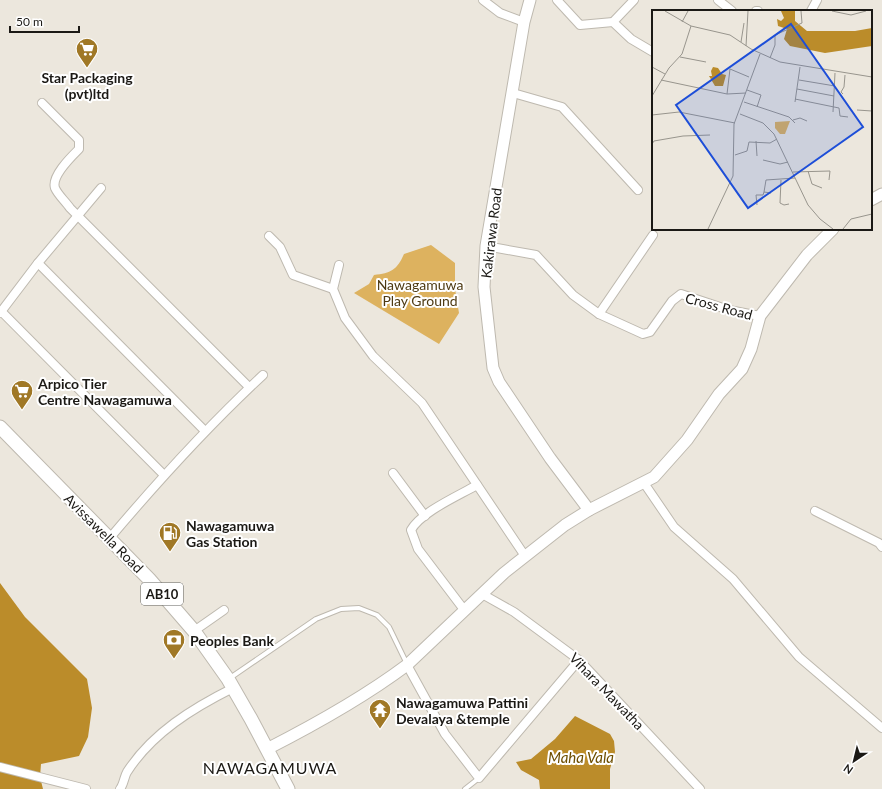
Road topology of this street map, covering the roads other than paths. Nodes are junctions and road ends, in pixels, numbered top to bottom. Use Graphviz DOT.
graph roads {
  1 [pos="483,0"];
  2 [pos="530,0"];
  3 [pos="557,0"];
  4 [pos="634,0"];
  5 [pos="718,0"];
  6 [pos="817,0"];
  7 [pos="731,10"];
  8 [pos="812,10"];
  9 [pos="524,22"];
  10 [pos="613,22"];
  11 [pos="652,51"];
  12 [pos="513,93"];
  13 [pos="42,103"];
  14 [pos="101,188"];
  15 [pos="638,190"];
  16 [pos="882,194"];
  17 [pos="872,199"];
  18 [pos="78,215"];
  19 [pos="832,230"];
  20 [pos="653,235"];
  21 [pos="269,236"];
  22 [pos="486,246"];
  23 [pos="38,263"];
  24 [pos="339,265"];
  25 [pos="333,289"];
  26 [pos="1,312"];
  27 [pos="599,314"];
  28 [pos="760,316"];
  29 [pos="263,374"];
  30 [pos="249,387"];
  31 [pos="0,427"];
  32 [pos="205,431"];
  33 [pos="393,473"];
  34 [pos="164,475"];
  35 [pos="644,483"];
  36 [pos="477,485"];
  37 [pos="589,510"];
  38 [pos="815,511"];
  39 [pos="425,516"];
  40 [pos="109,538"];
  41 [pos="882,547"];
  42 [pos="524,556"];
  43 [pos="482,594"];
  44 [pos="224,610"];
  45 [pos="465,610"];
  46 [pos="194,631"];
  47 [pos="579,660"];
  48 [pos="407,665"];
  49 [pos="230,684"];
  50 [pos="882,728"];
  51 [pos="267,749"];
  52 [pos="0,767"];
  53 [pos="479,778"];
  54 [pos="86,789"];
  55 [pos="120,789"];
  56 [pos="288,789"];
  57 [pos="466,789"];
  58 [pos="700,789"];
  1 -- 9 [label="street"];
  2 -- 9 [label="street, Kakirawa Road"];
  3 -- 10 [label="street"];
  4 -- 10 [label="street"];
  5 -- 7 [label="street"];
  6 -- 8 [label="street"];
  9 -- 12 [label="street, Kakirawa Road"];
  10 -- 11 [label="street"];
  12 -- 15 [label="street"];
  12 -- 22 [label="street, Kakirawa Road"];
  13 -- 18 [label="street"];
  14 -- 18 [label="street"];
  16 -- 17 [label="street"];
  18 -- 23 [label="street"];
  18 -- 30 [label="street"];
  19 -- 28 [label="street"];
  20 -- 27 [label="street"];
  21 -- 25 [label="street"];
  22 -- 27 [label="street, Cross Road"];
  22 -- 37 [label="street, Kakirawa Road"];
  23 -- 26 [label="street"];
  23 -- 32 [label="street"];
  24 -- 25 [label="street"];
  25 -- 36 [label="street"];
  26 -- 34 [label="street"];
  27 -- 28 [label="street, Cross Road"];
  28 -- 35 [label="street"];
  29 -- 30 [label="street"];
  30 -- 32 [label="street"];
  31 -- 40 [label="main road, Avissawella Road / AB10"];
  32 -- 34 [label="street"];
  33 -- 39 [label="street"];
  34 -- 40 [label="street"];
  35 -- 37 [label="street"];
  35 -- 50 [label="street"];
  36 -- 39 [label="street"];
  36 -- 42 [label="street"];
  37 -- 42 [label="street"];
  38 -- 41 [label="street"];
  39 -- 45 [label="street"];
  40 -- 46 [label="main road, Avissawella Road / AB10"];
  42 -- 43 [label="street"];
  43 -- 45 [label="street"];
  43 -- 47 [label="street, Vihara Mawatha"];
  44 -- 46 [label="street"];
  45 -- 48 [label="street"];
  46 -- 49 [label="main road, Avissawella Road / AB10"];
  47 -- 53 [label="street"];
  47 -- 58 [label="street, Vihara Mawatha"];
  48 -- 49 [label="lane"];
  48 -- 51 [label="street"];
  48 -- 53 [label="street"];
  49 -- 51 [label="main road, Avissawella Road / AB10"];
  49 -- 55 [label="street"];
  51 -- 56 [label="main road, Avissawella Road / AB10"];
  52 -- 54 [label="street"];
  53 -- 57 [label="lane"];
}
